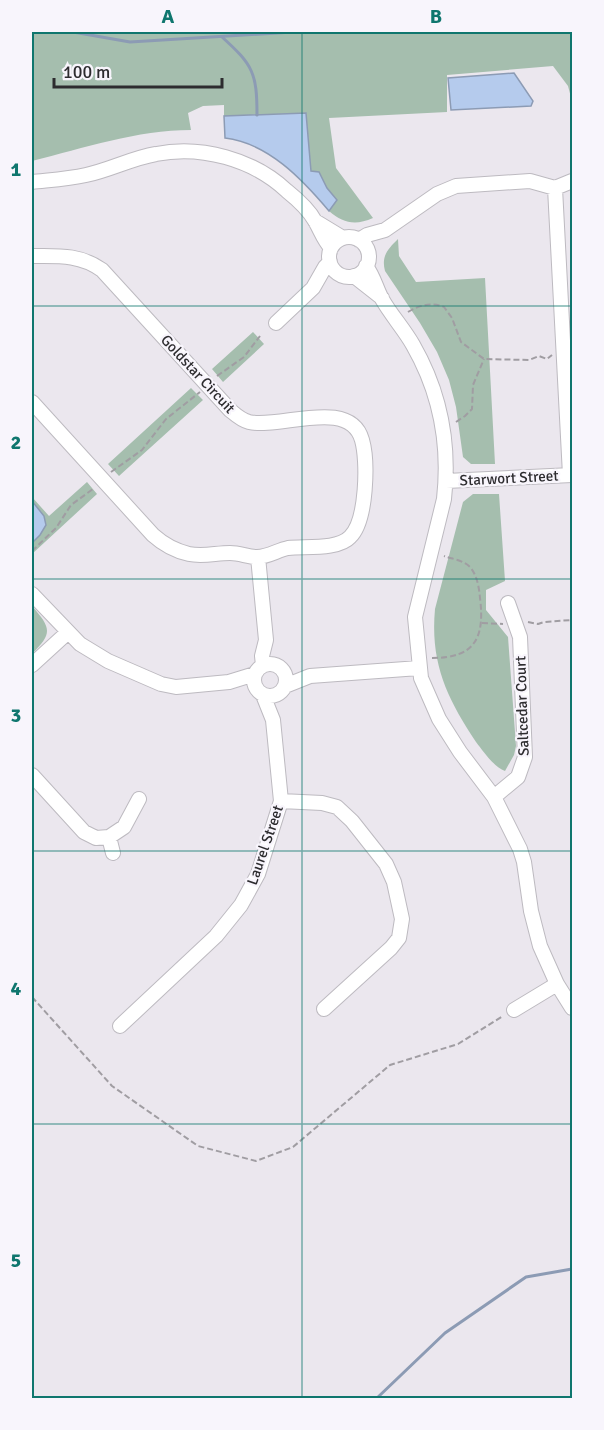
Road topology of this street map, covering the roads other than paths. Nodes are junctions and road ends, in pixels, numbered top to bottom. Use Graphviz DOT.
graph roads {
  1 [pos="573,181"];
  2 [pos="32,182"];
  3 [pos="555,188"];
  4 [pos="315,221"];
  5 [pos="385,230"];
  6 [pos="343,238"];
  7 [pos="358,240"];
  8 [pos="331,248"];
  9 [pos="32,256"];
  10 [pos="367,259"];
  11 [pos="330,262"];
  12 [pos="347,275"];
  13 [pos="313,288"];
  14 [pos="382,298"];
  15 [pos="276,322"];
  16 [pos="563,348"];
  17 [pos="32,402"];
  18 [pos="571,475"];
  19 [pos="446,481"];
  20 [pos="258,557"];
  21 [pos="32,594"];
  22 [pos="508,603"];
  23 [pos="67,633"];
  24 [pos="32,665"];
  25 [pos="419,668"];
  26 [pos="266,676"];
  27 [pos="310,676"];
  28 [pos="282,690"];
  29 [pos="273,720"];
  30 [pos="32,776"];
  31 [pos="494,797"];
  32 [pos="139,799"];
  33 [pos="281,801"];
  34 [pos="109,837"];
  35 [pos="113,853"];
  36 [pos="557,984"];
  37 [pos="573,1008"];
  38 [pos="324,1009"];
  39 [pos="514,1010"];
  40 [pos="120,1026"];
  1 -- 3 [label="street"];
  2 -- 4 [label="street"];
  3 -- 5 [label="street"];
  3 -- 16 [label="street"];
  4 -- 6 [label="street"];
  4 -- 8 [label="street"];
  5 -- 7 [label="street"];
  5 -- 10 [label="street"];
  6 -- 7 [label="street"];
  6 -- 8 [label="street"];
  7 -- 10 [label="street"];
  8 -- 11 [label="street"];
  9 -- 20 [label="street, Goldstar Circuit"];
  10 -- 12 [label="street"];
  10 -- 14 [label="street"];
  11 -- 12 [label="street"];
  11 -- 13 [label="street"];
  12 -- 13 [label="street"];
  12 -- 14 [label="street"];
  13 -- 15 [label="street"];
  14 -- 19 [label="street"];
  16 -- 18 [label="street"];
  17 -- 20 [label="street, Goldstar Circuit"];
  18 -- 19 [label="street, Starwort Street"];
  19 -- 25 [label="street"];
  20 -- 26 [label="street, Laurel Street"];
  21 -- 23 [label="street"];
  22 -- 31 [label="street, Saltcedar Court"];
  23 -- 24 [label="street"];
  23 -- 26 [label="street"];
  25 -- 27 [label="street"];
  25 -- 31 [label="street"];
  26 -- 27 [label="street"];
  26 -- 28 [label="street"];
  26 -- 28 [label="street, Laurel Street"];
  26 -- 29 [label="street, Laurel Street"];
  27 -- 28 [label="street"];
  28 -- 29 [label="street, Laurel Street"];
  29 -- 33 [label="street, Laurel Street"];
  30 -- 34 [label="street"];
  31 -- 36 [label="street"];
  32 -- 34 [label="street"];
  33 -- 38 [label="street"];
  33 -- 40 [label="street, Laurel Street"];
  34 -- 35 [label="street"];
  36 -- 37 [label="street"];
  36 -- 39 [label="street"];
}
